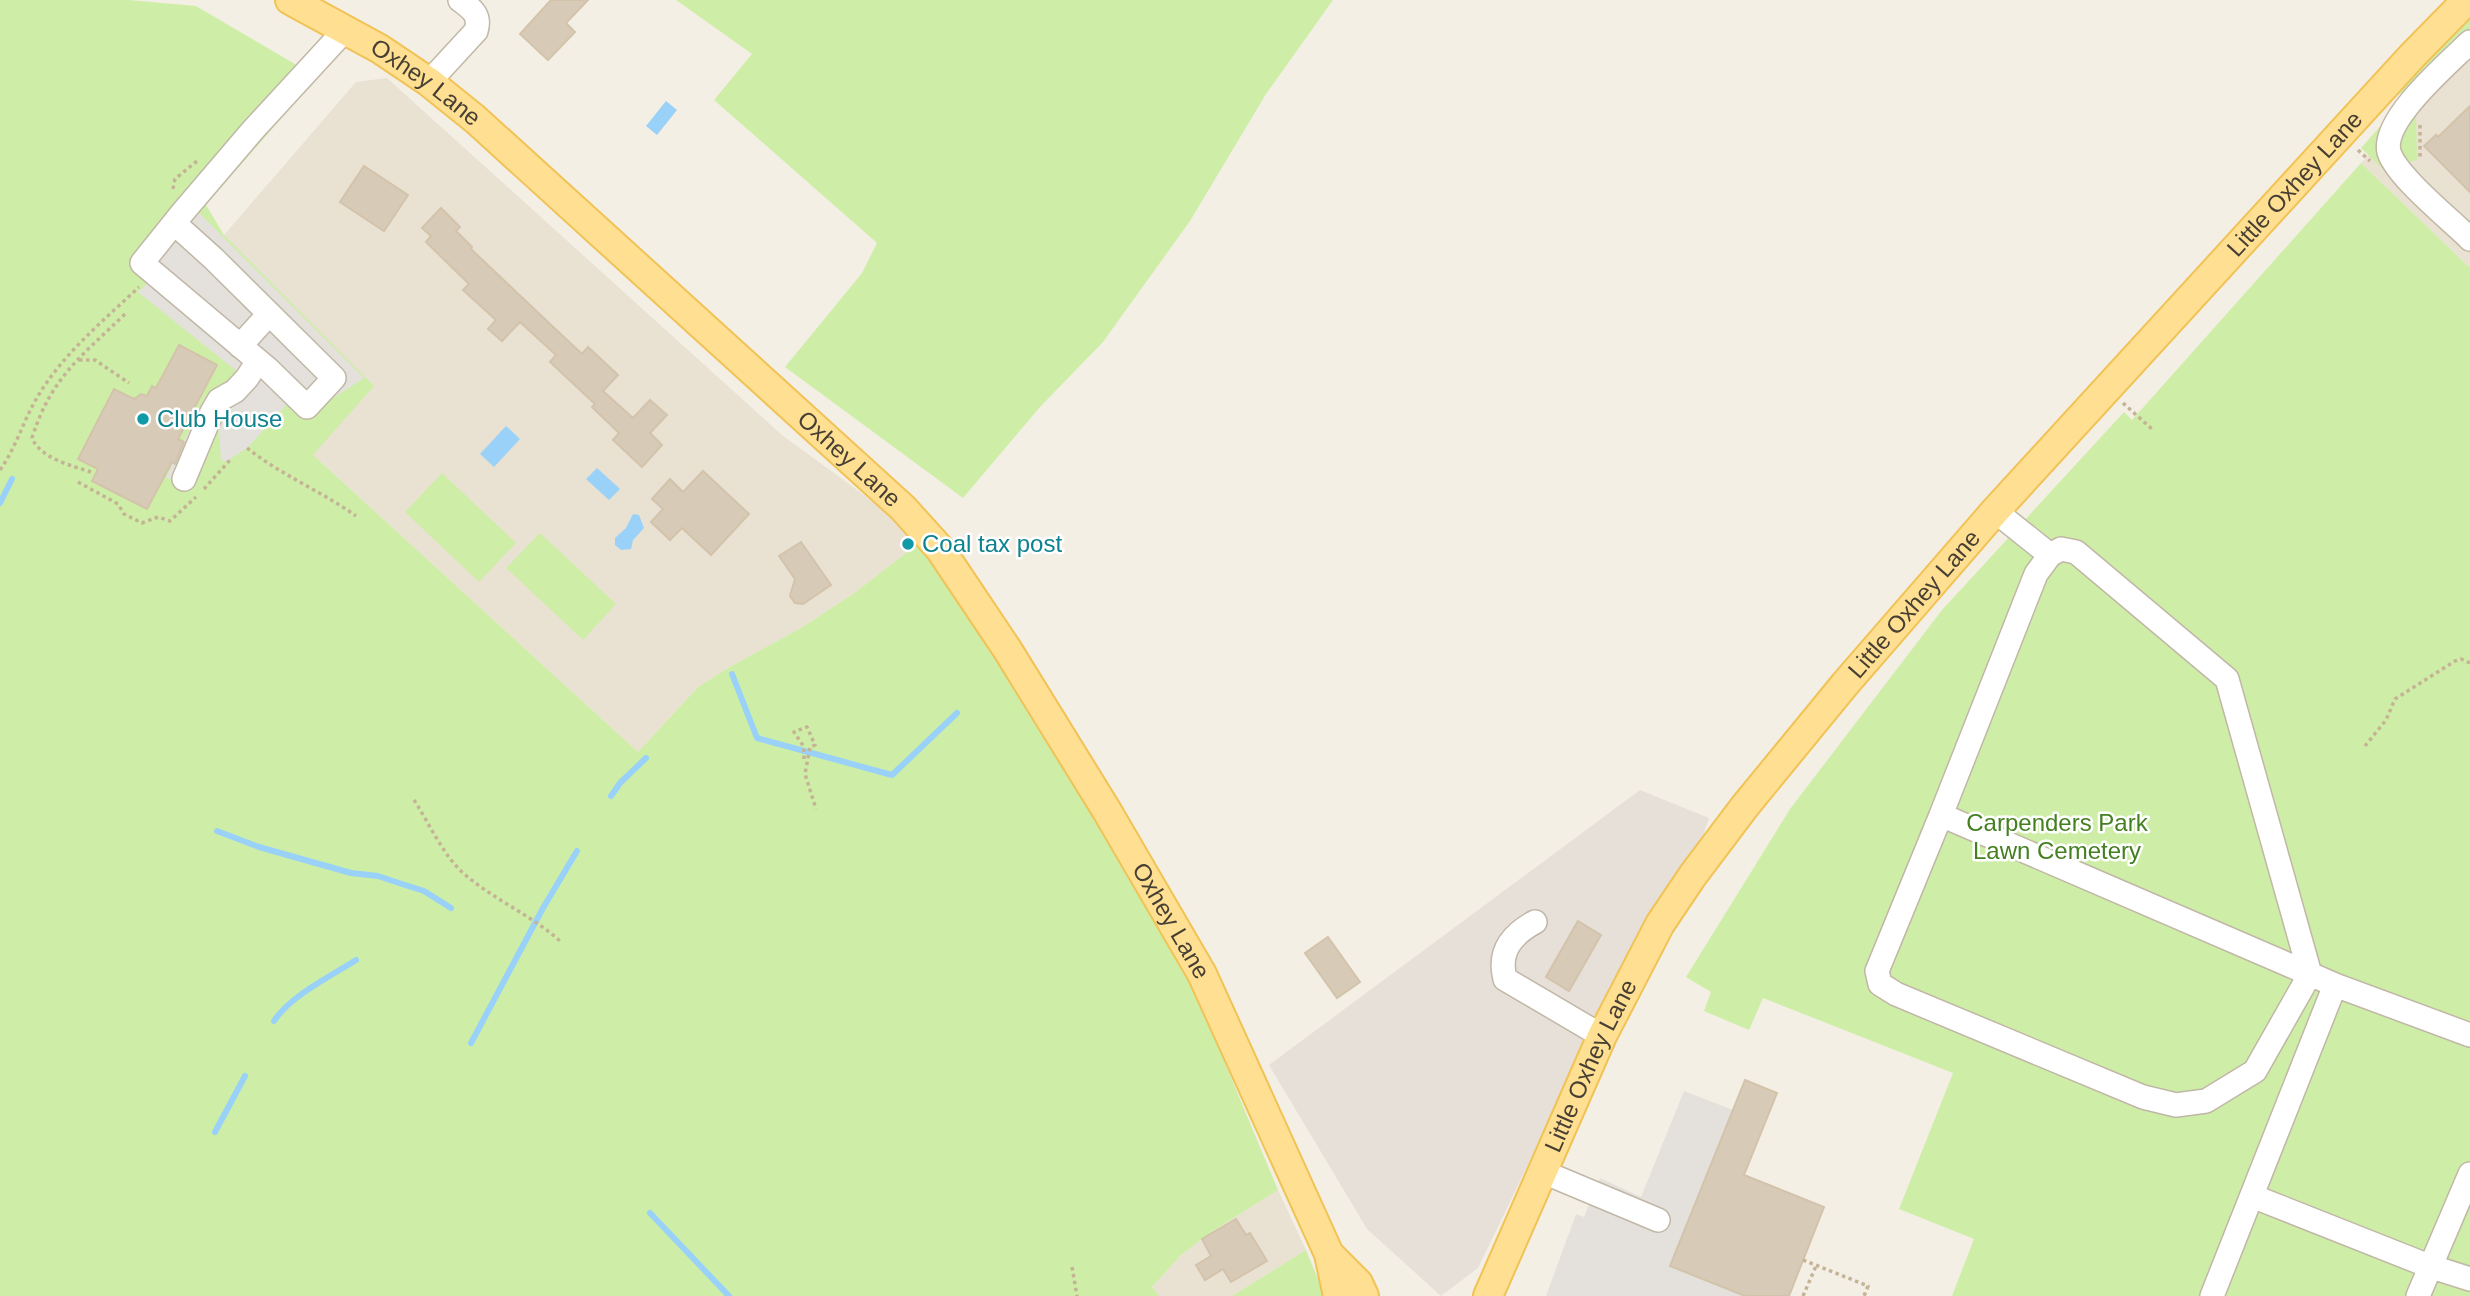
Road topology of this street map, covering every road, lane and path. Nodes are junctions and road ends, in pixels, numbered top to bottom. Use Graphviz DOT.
graph roads {
  1 [pos="290,0"];
  2 [pos="460,0"];
  3 [pos="2468,0"];
  4 [pos="345,30"];
  5 [pos="2470,42"];
  6 [pos="429,82"];
  7 [pos="2420,118"];
  8 [pos="2420,165"];
  9 [pos="174,223"];
  10 [pos="2470,239"];
  11 [pos="142,263"];
  12 [pos="126,313"];
  13 [pos="269,314"];
  14 [pos="90,348"];
  15 [pos="249,354"];
  16 [pos="77,360"];
  17 [pos="91,360"];
  18 [pos="129,383"];
  19 [pos="2121,402"];
  20 [pos="2153,430"];
  21 [pos="247,448"];
  22 [pos="0,470"];
  23 [pos="91,472"];
  24 [pos="184,479"];
  25 [pos="78,482"];
  26 [pos="299,482"];
  27 [pos="296,488"];
  28 [pos="1996,511"];
  29 [pos="356,516"];
  30 [pos="170,520"];
  31 [pos="2050,555"];
  32 [pos="2470,663"];
  33 [pos="2365,746"];
  34 [pos="804,759"];
  35 [pos="414,800"];
  36 [pos="816,809"];
  37 [pos="1941,815"];
  38 [pos="1535,922"];
  39 [pos="560,941"];
  40 [pos="2310,974"];
  41 [pos="2334,985"];
  42 [pos="2470,1035"];
  43 [pos="1602,1036"];
  44 [pos="1541,1171"];
  45 [pos="2470,1174"];
  46 [pos="2252,1196"];
  47 [pos="1658,1220"];
  48 [pos="1329,1254"];
  49 [pos="1803,1260"];
  50 [pos="1816,1265"];
  51 [pos="2429,1266"];
  52 [pos="1072,1267"];
  53 [pos="2470,1279"];
  54 [pos="1077,1296"];
  55 [pos="1338,1296"];
  56 [pos="1364,1296"];
  57 [pos="1488,1296"];
  58 [pos="1804,1296"];
  59 [pos="1864,1296"];
  60 [pos="2213,1296"];
  61 [pos="2418,1296"];
  1 -- 4 [label="main road, Oxhey Lane"];
  2 -- 6 [label="street"];
  3 -- 28 [label="main road, Little Oxhey Lane"];
  4 -- 6 [label="main road, Oxhey Lane"];
  4 -- 9 [label="street"];
  5 -- 10 [label="street, Little Oxhey Lane"];
  6 -- 48 [label="main road, Oxhey Lane"];
  7 -- 8 [label="path"];
  9 -- 11 [label="street"];
  9 -- 13 [label="street"];
  11 -- 15 [label="street"];
  11 -- 22 [label="path"];
  12 -- 14 [label="path"];
  13 -- 15 [label="street"];
  13 -- 15 [label="street"];
  14 -- 16 [label="path"];
  14 -- 17 [label="path"];
  15 -- 24 [label="street"];
  16 -- 17 [label="path"];
  16 -- 23 [label="path"];
  17 -- 18 [label="path"];
  19 -- 20 [label="path"];
  21 -- 26 [label="path"];
  25 -- 30 [label="path"];
  26 -- 27 [label="path"];
  26 -- 29 [label="path"];
  28 -- 31 [label="street"];
  28 -- 43 [label="main road, Little Oxhey Lane"];
  31 -- 37 [label="street"];
  31 -- 40 [label="street"];
  32 -- 33 [label="path"];
  34 -- 36 [label="path"];
  35 -- 39 [label="path"];
  37 -- 40 [label="street"];
  37 -- 40 [label="street"];
  38 -- 43 [label="street"];
  40 -- 41 [label="street"];
  41 -- 42 [label="street"];
  41 -- 46 [label="street"];
  43 -- 44 [label="main road, Little Oxhey Lane"];
  44 -- 47 [label="street"];
  44 -- 57 [label="main road, Little Oxhey Lane"];
  45 -- 51 [label="street"];
  46 -- 51 [label="street"];
  46 -- 60 [label="street"];
  48 -- 55 [label="main road, Oxhey Lane"];
  48 -- 56 [label="main road, Oxhey Lane"];
  49 -- 50 [label="path"];
  50 -- 58 [label="path"];
  50 -- 59 [label="path"];
  51 -- 53 [label="street"];
  51 -- 61 [label="street"];
  52 -- 54 [label="path"];
}
